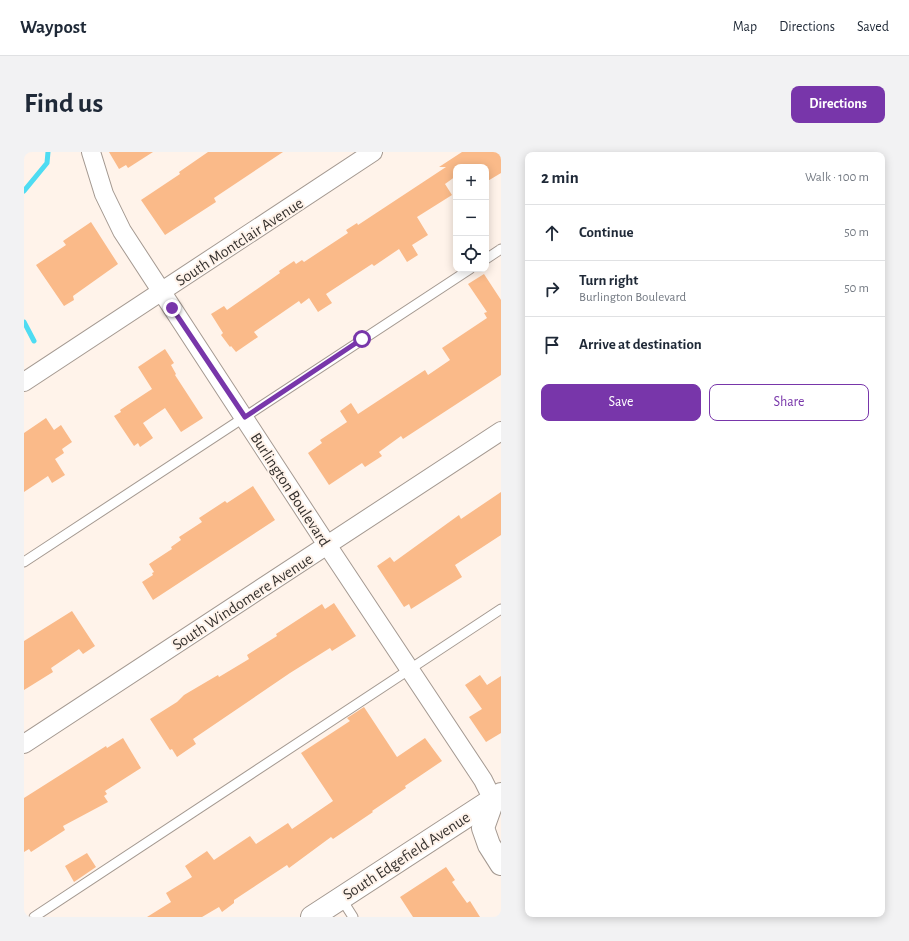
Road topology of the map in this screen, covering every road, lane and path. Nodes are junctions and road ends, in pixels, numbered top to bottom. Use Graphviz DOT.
graph roads {
  1 [pos="373,152"];
  2 [pos="94,153"];
  3 [pos="501,249"];
  4 [pos="489,257"];
  5 [pos="465,272"];
  6 [pos="162,292"];
  7 [pos="24,382"];
  8 [pos="245,417"];
  9 [pos="501,431"];
  10 [pos="327,545"];
  11 [pos="24,562"];
  12 [pos="501,609"];
  13 [pos="409,669"];
  14 [pos="24,744"];
  15 [pos="498,799"];
  16 [pos="501,864"];
  17 [pos="341,898"];
  18 [pos="34,917"];
  19 [pos="312,917"];
  20 [pos="353,917"];
  1 -- 6 [label="street, South Montclair Avenue"];
  2 -- 6 [label="street, Burlington Boulevard"];
  3 -- 4 [label="lane"];
  5 -- 8 [label="lane"];
  6 -- 7 [label="street, South Montclair Avenue"];
  6 -- 8 [label="street, Burlington Boulevard"];
  8 -- 10 [label="street, Burlington Boulevard"];
  8 -- 11 [label="lane"];
  9 -- 10 [label="street, South Windomere Avenue"];
  10 -- 13 [label="street, Burlington Boulevard"];
  10 -- 14 [label="street, South Windomere Avenue"];
  12 -- 13 [label="lane"];
  13 -- 15 [label="street, Burlington Boulevard"];
  13 -- 18 [label="lane"];
  15 -- 16 [label="street"];
  15 -- 17 [label="street, South Edgefield Avenue"];
  17 -- 19 [label="street, South Edgefield Avenue"];
  17 -- 20 [label="lane"];
}
